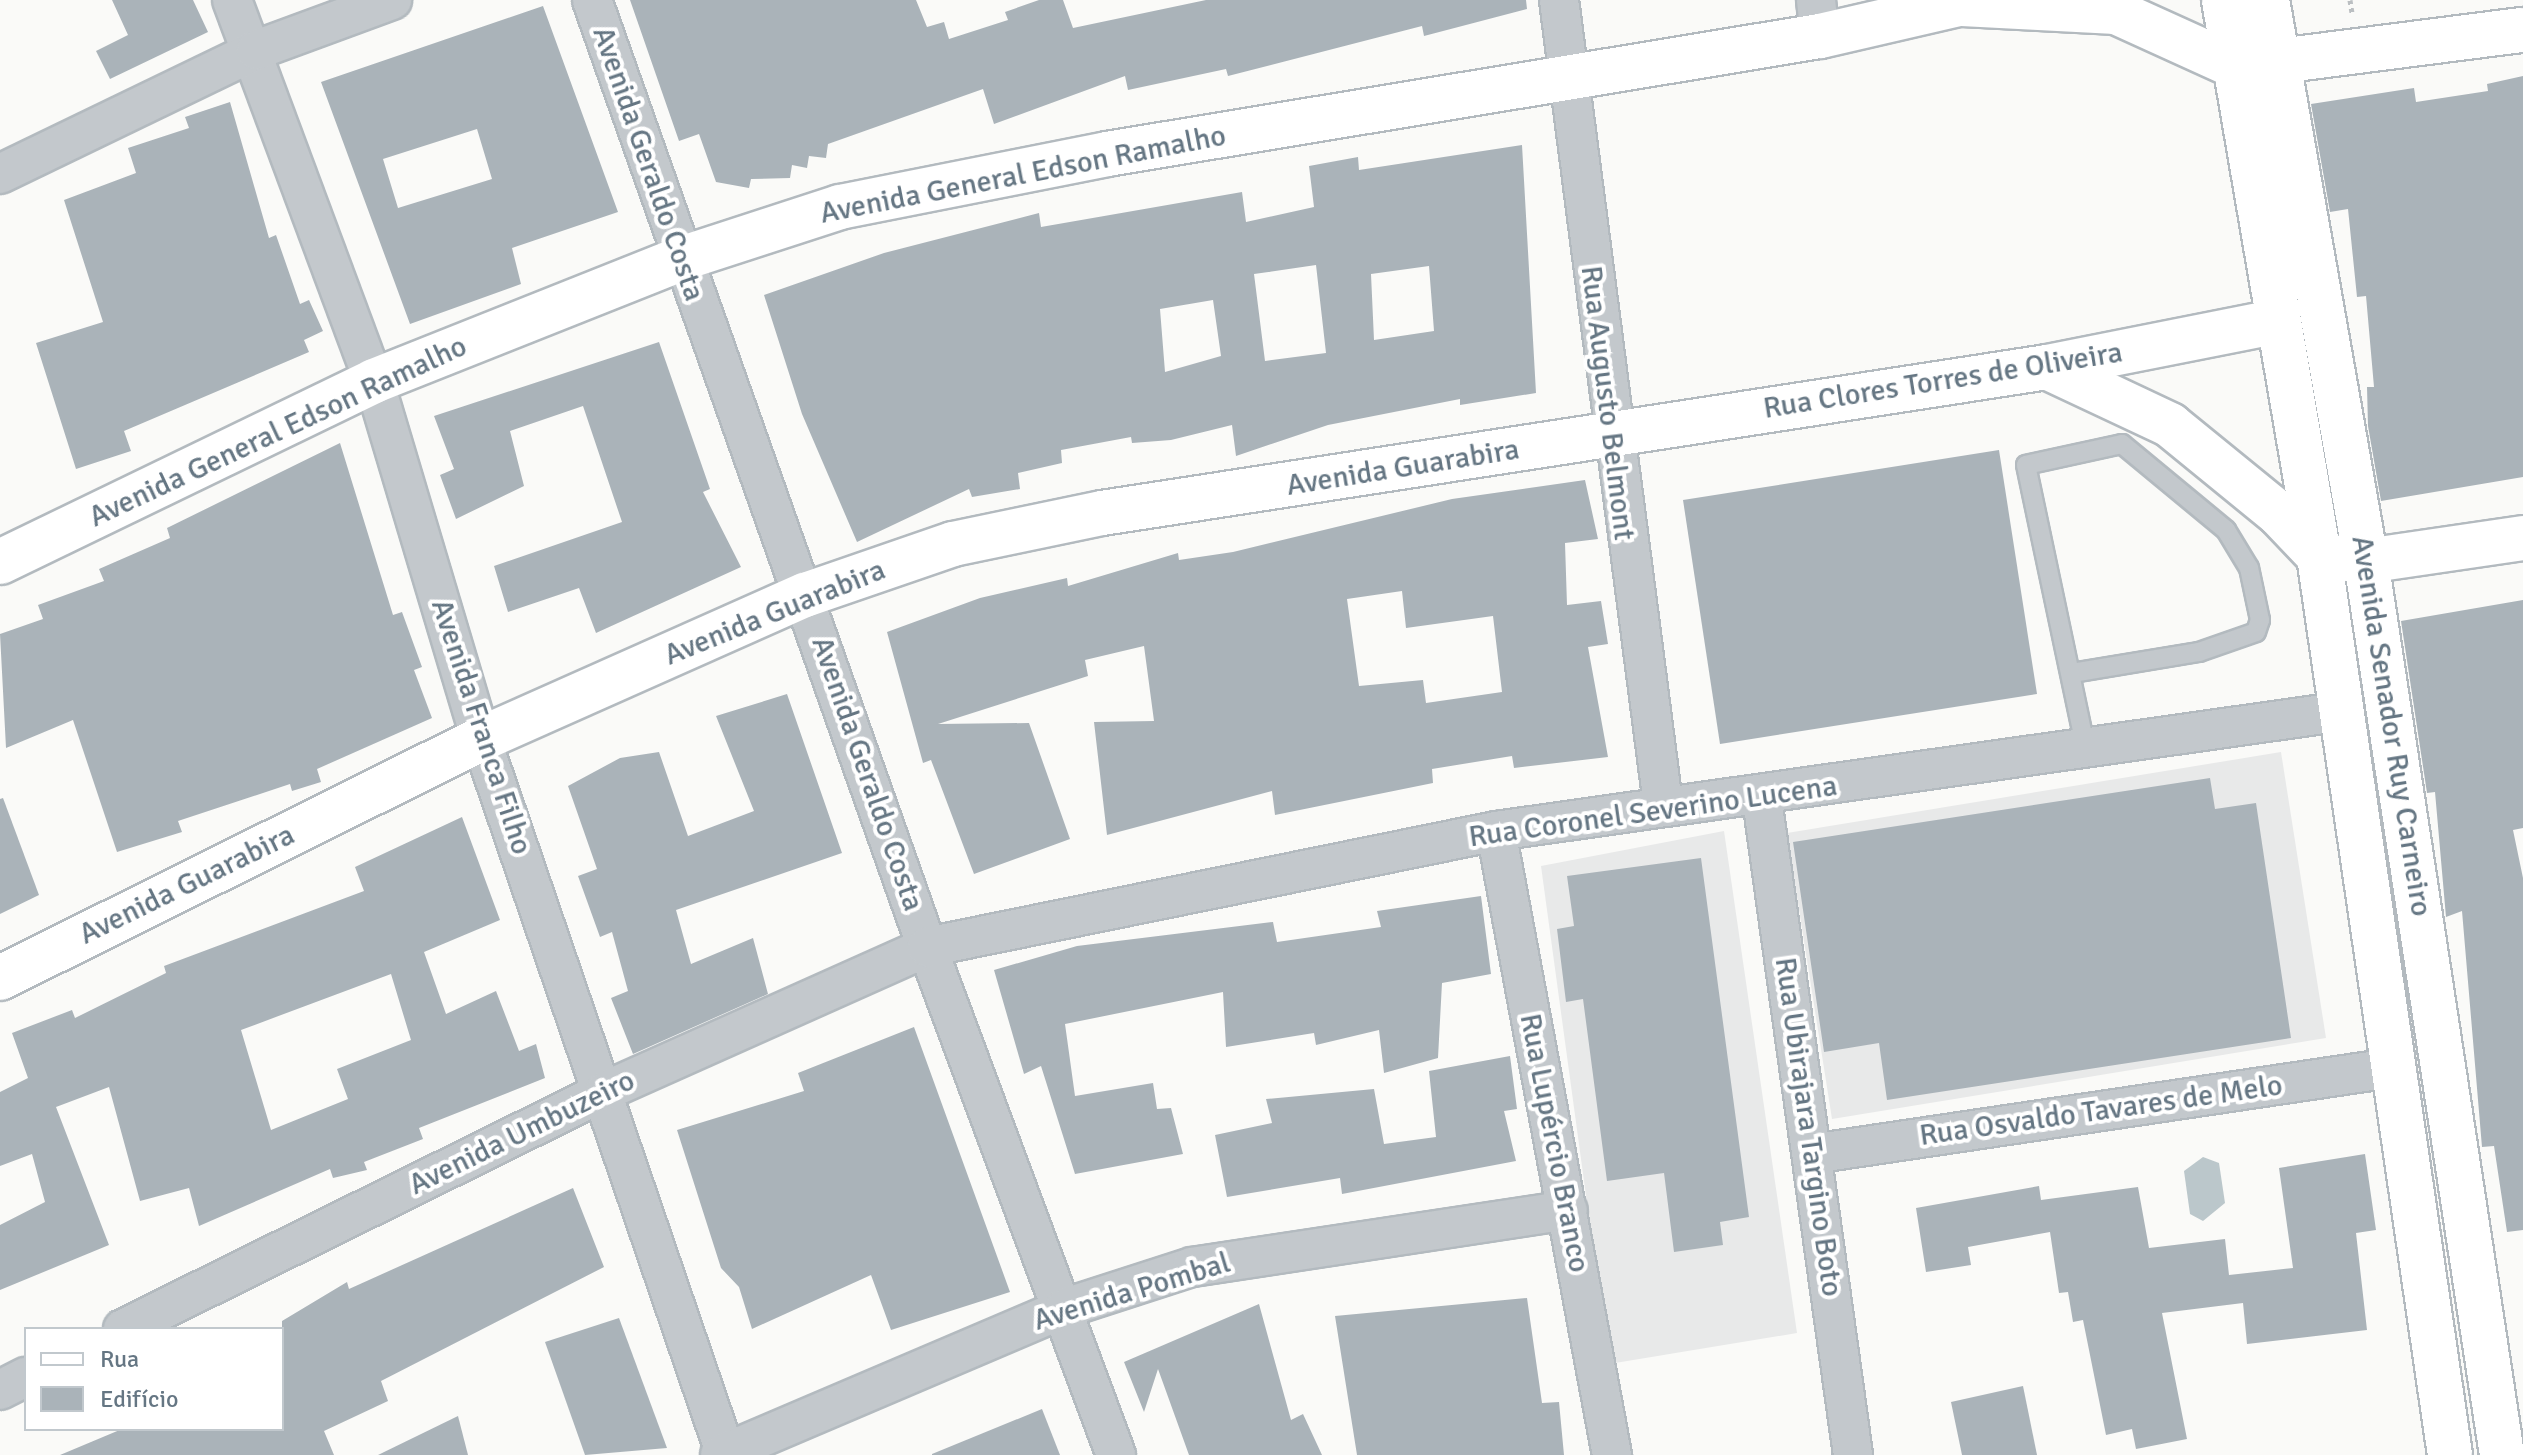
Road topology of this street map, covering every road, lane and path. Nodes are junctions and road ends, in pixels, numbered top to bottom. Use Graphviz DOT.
graph roads {
  1 [pos="232,0"];
  2 [pos="392,0"];
  3 [pos="592,0"];
  4 [pos="1559,0"];
  5 [pos="2224,0"];
  6 [pos="2267,0"];
  7 [pos="2350,0"];
  8 [pos="1969,2"];
  9 [pos="2352,13"];
  10 [pos="1818,18"];
  11 [pos="2523,30"];
  12 [pos="256,50"];
  13 [pos="2278,63"];
  14 [pos="2235,66"];
  15 [pos="1566,79"];
  16 [pos="0,174"];
  17 [pos="683,258"];
  18 [pos="2275,322"];
  19 [pos="2047,367"];
  20 [pos="374,381"];
  21 [pos="1610,434"];
  22 [pos="2523,538"];
  23 [pos="2319,556"];
  24 [pos="2366,561"];
  25 [pos="0,562"];
  26 [pos="805,595"];
  27 [pos="2072,673"];
  28 [pos="2337,712"];
  29 [pos="481,739"];
  30 [pos="2086,750"];
  31 [pos="1762,799"];
  32 [pos="1663,804"];
  33 [pos="1496,831"];
  34 [pos="927,947"];
  35 [pos="0,978"];
  36 [pos="2391,1068"];
  37 [pos="605,1091"];
  38 [pos="1812,1154"];
  39 [pos="1568,1210"];
  40 [pos="1065,1308"];
  41 [pos="127,1327"];
  42 [pos="24,1378"];
  43 [pos="0,1390"];
  44 [pos="724,1454"];
  45 [pos="1116,1455"];
  46 [pos="1612,1455"];
  47 [pos="1853,1455"];
  48 [pos="2450,1455"];
  49 [pos="2502,1455"];
  1 -- 12 [label="street, Avenida Franca Filho"];
  2 -- 12 [label="street"];
  3 -- 17 [label="street, Avenida Geraldo Costa"];
  4 -- 15 [label="street, Rua Augusto Belmont"];
  5 -- 14 [label="main road, Avenida Senador Ruy Carneiro"];
  6 -- 13 [label="main road, Avenida Senador Ruy Carneiro"];
  7 -- 9 [label="path"];
  8 -- 10 [label="main road, Avenida General Edson Ramalho"];
  8 -- 14 [label="main road, Avenida General Edson Ramalho"];
  10 -- 15 [label="main road, Avenida General Edson Ramalho"];
  11 -- 13 [label="main road, Avenida General Edson Ramalho"];
  12 -- 16 [label="street"];
  12 -- 20 [label="street, Avenida Franca Filho"];
  13 -- 14 [label="main road, Avenida General Edson Ramalho"];
  13 -- 24 [label="main road, Avenida Senador Ruy Carneiro"];
  14 -- 18 [label="main road, Avenida Senador Ruy Carneiro"];
  15 -- 17 [label="main road, Avenida General Edson Ramalho"];
  15 -- 21 [label="street, Rua Augusto Belmont"];
  17 -- 20 [label="main road, Avenida General Edson Ramalho"];
  17 -- 26 [label="street, Avenida Geraldo Costa"];
  18 -- 19 [label="main road, Rua Clores Torres de Oliveira"];
  18 -- 23 [label="main road, Avenida Senador Ruy Carneiro"];
  19 -- 21 [label="main road, Rua Clores Torres de Oliveira"];
  19 -- 23 [label="main road"];
  20 -- 25 [label="main road, Avenida General Edson Ramalho"];
  20 -- 29 [label="street, Avenida Franca Filho"];
  21 -- 26 [label="main road, Avenida Guarabira"];
  21 -- 32 [label="street, Rua Augusto Belmont"];
  22 -- 24 [label="main road"];
  23 -- 24 [label="main road"];
  23 -- 28 [label="main road, Avenida Senador Ruy Carneiro"];
  24 -- 49 [label="main road, Avenida Senador Ruy Carneiro"];
  26 -- 29 [label="main road, Avenida Guarabira"];
  26 -- 34 [label="street, Avenida Geraldo Costa"];
  27 -- 27 [label="lane"];
  27 -- 30 [label="lane"];
  28 -- 30 [label="street, Rua Coronel Severino Lucena"];
  28 -- 36 [label="main road, Avenida Senador Ruy Carneiro"];
  29 -- 35 [label="main road, Avenida Guarabira"];
  29 -- 37 [label="street, Avenida Franca Filho"];
  30 -- 31 [label="street, Rua Coronel Severino Lucena"];
  31 -- 32 [label="street, Rua Coronel Severino Lucena"];
  31 -- 38 [label="street, Rua Ubirajara Targino Boto"];
  32 -- 33 [label="street, Rua Coronel Severino Lucena"];
  33 -- 34 [label="street, Rua Coronel Severino Lucena"];
  33 -- 39 [label="street, Rua Lupércio Branco"];
  34 -- 37 [label="street, Avenida Umbuzeiro"];
  34 -- 40 [label="street, Avenida Geraldo Costa"];
  36 -- 38 [label="street, Rua Osvaldo Tavares de Melo"];
  36 -- 48 [label="main road, Avenida Senador Ruy Carneiro"];
  37 -- 41 [label="street, Avenida Umbuzeiro"];
  37 -- 44 [label="street, Avenida Franca Filho"];
  38 -- 47 [label="street, Rua Ubirajara Targino Boto"];
  39 -- 40 [label="street, Avenida Pombal"];
  39 -- 46 [label="street, Rua Lupércio Branco"];
  40 -- 44 [label="street, Avenida Pombal"];
  40 -- 45 [label="street, Avenida Geraldo Costa"];
  42 -- 43 [label="street"];
}
